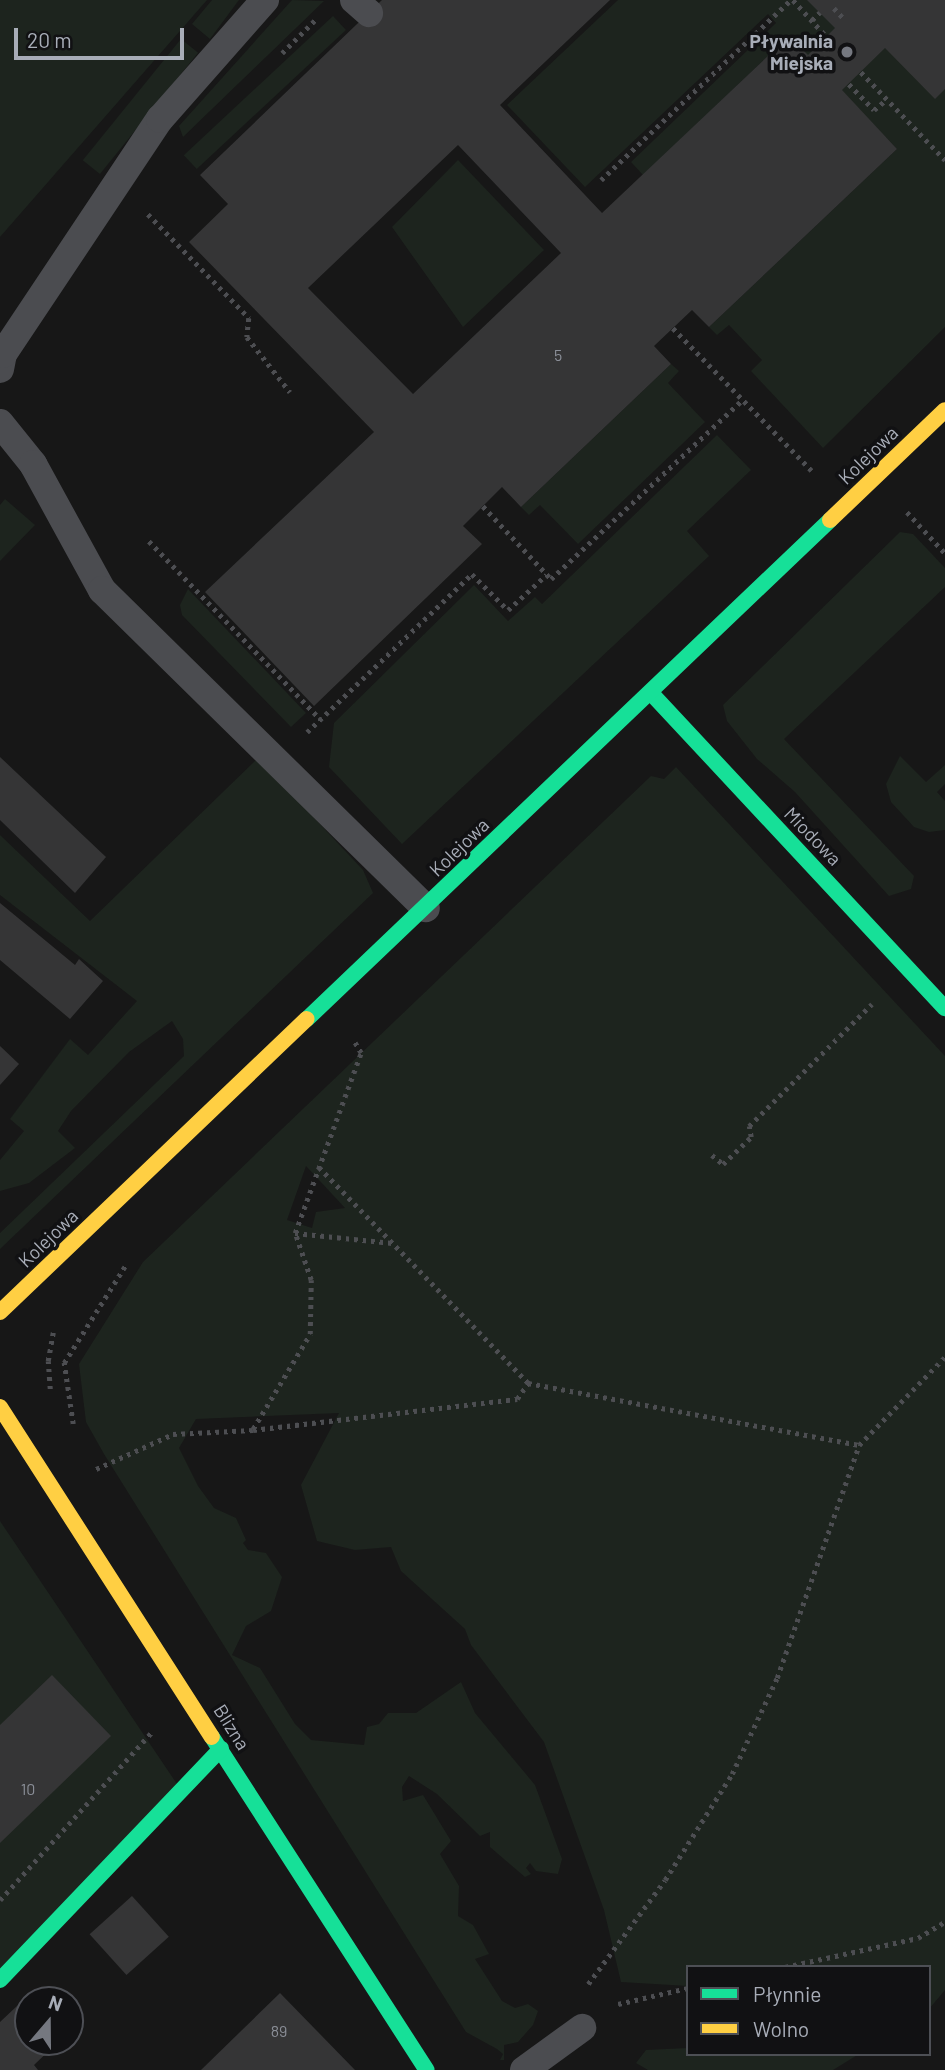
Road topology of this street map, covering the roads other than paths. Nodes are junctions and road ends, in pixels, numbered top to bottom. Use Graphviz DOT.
graph roads {
  1 [pos="265,0"];
  2 [pos="0,369"];
  3 [pos="945,410"];
  4 [pos="0,423"];
  5 [pos="651,693"];
  6 [pos="426,908"];
  7 [pos="945,1008"];
  8 [pos="0,1312"];
  9 [pos="0,1407"];
  10 [pos="221,1749"];
  11 [pos="0,1980"];
  12 [pos="582,2028"];
  13 [pos="427,2070"];
  14 [pos="524,2070"];
  1 -- 2 [label="lane"];
  3 -- 5 [label="street, Kolejowa"];
  4 -- 6 [label="lane"];
  5 -- 6 [label="street, Kolejowa"];
  5 -- 7 [label="street, Miodowa"];
  6 -- 8 [label="street, Kolejowa"];
  9 -- 10 [label="street, Blizna"];
  10 -- 11 [label="street"];
  10 -- 13 [label="street, Blizna"];
  12 -- 14 [label="lane"];
}
